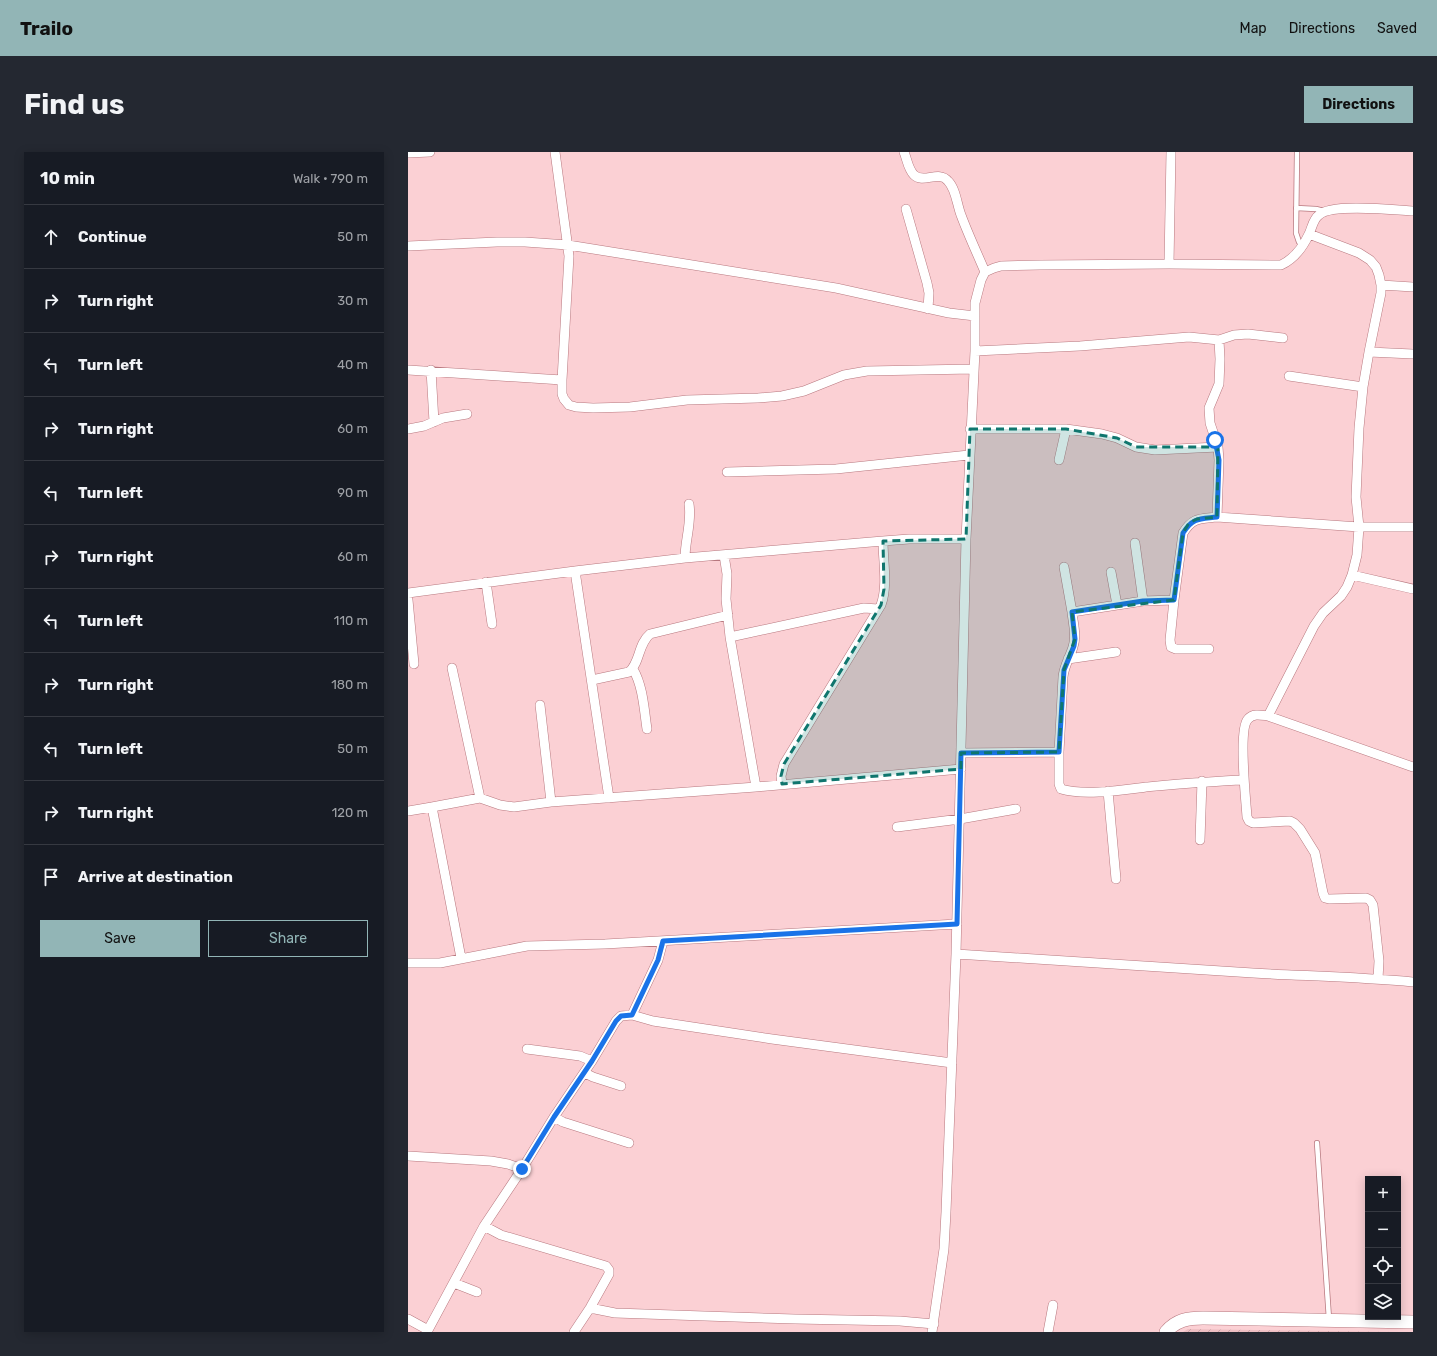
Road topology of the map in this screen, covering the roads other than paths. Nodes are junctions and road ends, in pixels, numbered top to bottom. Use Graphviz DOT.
graph roads {
  1 [pos="430,152"];
  2 [pos="555,152"];
  3 [pos="904,152"];
  4 [pos="1171,152"];
  5 [pos="1297,152"];
  6 [pos="408,153"];
  7 [pos="1296,208"];
  8 [pos="906,209"];
  9 [pos="1324,211"];
  10 [pos="1413,211"];
  11 [pos="1309,234"];
  12 [pos="568,245"];
  13 [pos="408,246"];
  14 [pos="1302,246"];
  15 [pos="1169,264"];
  16 [pos="985,272"];
  17 [pos="1381,285"];
  18 [pos="1413,287"];
  19 [pos="928,309"];
  20 [pos="975,316"];
  21 [pos="1283,338"];
  22 [pos="1219,340"];
  23 [pos="975,351"];
  24 [pos="1369,352"];
  25 [pos="1413,354"];
  26 [pos="973,369"];
  27 [pos="408,370"];
  28 [pos="431,370"];
  29 [pos="1290,376"];
  30 [pos="562,380"];
  31 [pos="1363,387"];
  32 [pos="467,414"];
  33 [pos="434,422"];
  34 [pos="408,429"];
  35 [pos="1066,429"];
  36 [pos="970,430"];
  37 [pos="1218,447"];
  38 [pos="969,455"];
  39 [pos="1059,460"];
  40 [pos="727,472"];
  41 [pos="689,504"];
  42 [pos="1217,517"];
  43 [pos="1359,527"];
  44 [pos="1413,527"];
  45 [pos="966,540"];
  46 [pos="883,541"];
  47 [pos="1135,543"];
  48 [pos="724,555"];
  49 [pos="685,558"];
  50 [pos="1064,567"];
  51 [pos="575,571"];
  52 [pos="1111,572"];
  53 [pos="1352,575"];
  54 [pos="486,582"];
  55 [pos="1413,589"];
  56 [pos="408,593"];
  57 [pos="408,600"];
  58 [pos="1174,600"];
  59 [pos="1143,601"];
  60 [pos="1117,605"];
  61 [pos="878,610"];
  62 [pos="1072,612"];
  63 [pos="728,615"];
  64 [pos="492,624"];
  65 [pos="730,636"];
  66 [pos="1209,649"];
  67 [pos="1116,652"];
  68 [pos="1068,659"];
  69 [pos="414,664"];
  70 [pos="452,668"];
  71 [pos="633,669"];
  72 [pos="592,680"];
  73 [pos="540,705"];
  74 [pos="1268,716"];
  75 [pos="647,729"];
  76 [pos="1059,752"];
  77 [pos="961,753"];
  78 [pos="1413,767"];
  79 [pos="961,769"];
  80 [pos="1244,780"];
  81 [pos="1202,781"];
  82 [pos="782,784"];
  83 [pos="756,787"];
  84 [pos="1108,791"];
  85 [pos="480,798"];
  86 [pos="609,798"];
  87 [pos="551,802"];
  88 [pos="432,807"];
  89 [pos="1016,809"];
  90 [pos="408,811"];
  91 [pos="960,819"];
  92 [pos="897,827"];
  93 [pos="1200,840"];
  94 [pos="1116,879"];
  95 [pos="957,924"];
  96 [pos="663,941"];
  97 [pos="956,954"];
  98 [pos="461,958"];
  99 [pos="408,963"];
  100 [pos="1378,979"];
  101 [pos="1413,982"];
  102 [pos="632,1015"];
  103 [pos="526,1049"];
  104 [pos="592,1061"];
  105 [pos="952,1063"];
  106 [pos="585,1073"];
  107 [pos="621,1086"];
  108 [pos="554,1117"];
  109 [pos="629,1143"];
  110 [pos="1317,1143"];
  111 [pos="408,1156"];
  112 [pos="522,1169"];
  113 [pos="484,1226"];
  114 [pos="454,1283"];
  115 [pos="477,1292"];
  116 [pos="1053,1305"];
  117 [pos="590,1308"];
  118 [pos="408,1319"];
  119 [pos="1329,1321"];
  120 [pos="1413,1322"];
  121 [pos="933,1328"];
  122 [pos="428,1331"];
  123 [pos="574,1332"];
  124 [pos="1048,1332"];
  125 [pos="1166,1332"];
  1 -- 6 [label="street"];
  2 -- 12 [label="street"];
  3 -- 16 [label="street"];
  4 -- 15 [label="street"];
  5 -- 7 [label="lane"];
  7 -- 9 [label="lane"];
  7 -- 14 [label="lane"];
  8 -- 19 [label="street"];
  9 -- 10 [label="street"];
  9 -- 11 [label="street"];
  11 -- 14 [label="street"];
  11 -- 17 [label="street"];
  12 -- 13 [label="street"];
  12 -- 19 [label="street"];
  12 -- 30 [label="street"];
  14 -- 15 [label="street"];
  15 -- 16 [label="street"];
  16 -- 20 [label="street"];
  17 -- 18 [label="street"];
  17 -- 24 [label="street"];
  19 -- 20 [label="street"];
  20 -- 23 [label="street"];
  21 -- 22 [label="street"];
  22 -- 23 [label="street"];
  22 -- 37 [label="street"];
  23 -- 26 [label="street"];
  24 -- 25 [label="street"];
  24 -- 31 [label="street"];
  26 -- 30 [label="street"];
  26 -- 36 [label="street"];
  27 -- 28 [label="street"];
  28 -- 30 [label="street"];
  28 -- 33 [label="street"];
  29 -- 31 [label="street"];
  31 -- 43 [label="street"];
  32 -- 33 [label="street"];
  33 -- 34 [label="street"];
  35 -- 36 [label="street"];
  35 -- 37 [label="street"];
  35 -- 39 [label="street"];
  36 -- 38 [label="street"];
  37 -- 42 [label="street"];
  38 -- 40 [label="street"];
  38 -- 45 [label="street"];
  41 -- 49 [label="street"];
  42 -- 43 [label="street"];
  42 -- 58 [label="street"];
  43 -- 44 [label="street"];
  43 -- 53 [label="street"];
  45 -- 46 [label="street"];
  45 -- 77 [label="street"];
  46 -- 48 [label="street"];
  46 -- 61 [label="street"];
  47 -- 59 [label="street"];
  48 -- 49 [label="street"];
  48 -- 63 [label="street"];
  49 -- 51 [label="street"];
  50 -- 62 [label="street"];
  51 -- 54 [label="street"];
  51 -- 72 [label="street"];
  52 -- 60 [label="street"];
  53 -- 55 [label="street"];
  53 -- 74 [label="street"];
  54 -- 56 [label="street"];
  54 -- 64 [label="street"];
  57 -- 69 [label="street"];
  58 -- 59 [label="street"];
  58 -- 66 [label="street"];
  59 -- 60 [label="street"];
  60 -- 62 [label="street"];
  61 -- 65 [label="street"];
  61 -- 82 [label="street"];
  62 -- 68 [label="street"];
  63 -- 65 [label="street"];
  63 -- 71 [label="street"];
  65 -- 83 [label="street"];
  67 -- 68 [label="street"];
  68 -- 76 [label="street"];
  70 -- 85 [label="street"];
  71 -- 72 [label="street"];
  71 -- 75 [label="street"];
  72 -- 86 [label="street"];
  73 -- 87 [label="street"];
  74 -- 78 [label="street"];
  74 -- 80 [label="street"];
  76 -- 77 [label="street"];
  76 -- 84 [label="street"];
  77 -- 79 [label="street"];
  79 -- 82 [label="street"];
  79 -- 91 [label="street"];
  80 -- 81 [label="street"];
  80 -- 100 [label="street"];
  81 -- 84 [label="street"];
  81 -- 93 [label="street"];
  82 -- 83 [label="street"];
  83 -- 86 [label="street"];
  84 -- 94 [label="street"];
  85 -- 87 [label="street"];
  85 -- 88 [label="street"];
  86 -- 87 [label="street"];
  88 -- 90 [label="street"];
  88 -- 98 [label="street"];
  89 -- 91 [label="street"];
  91 -- 92 [label="street"];
  91 -- 95 [label="street"];
  95 -- 96 [label="street"];
  95 -- 97 [label="street"];
  96 -- 98 [label="street"];
  96 -- 102 [label="street"];
  97 -- 100 [label="street"];
  97 -- 105 [label="street"];
  98 -- 99 [label="street"];
  100 -- 101 [label="street"];
  102 -- 104 [label="street"];
  102 -- 105 [label="street"];
  103 -- 104 [label="street"];
  104 -- 106 [label="street"];
  105 -- 121 [label="street"];
  106 -- 107 [label="street"];
  106 -- 108 [label="street"];
  108 -- 109 [label="street"];
  108 -- 112 [label="street"];
  110 -- 119 [label="lane"];
  111 -- 112 [label="street"];
  112 -- 113 [label="street"];
  113 -- 114 [label="street"];
  113 -- 117 [label="street"];
  114 -- 115 [label="street"];
  114 -- 122 [label="street"];
  116 -- 124 [label="street"];
  117 -- 121 [label="street"];
  117 -- 123 [label="street"];
  118 -- 122 [label="street"];
  119 -- 120 [label="street"];
  119 -- 125 [label="street"];
}
